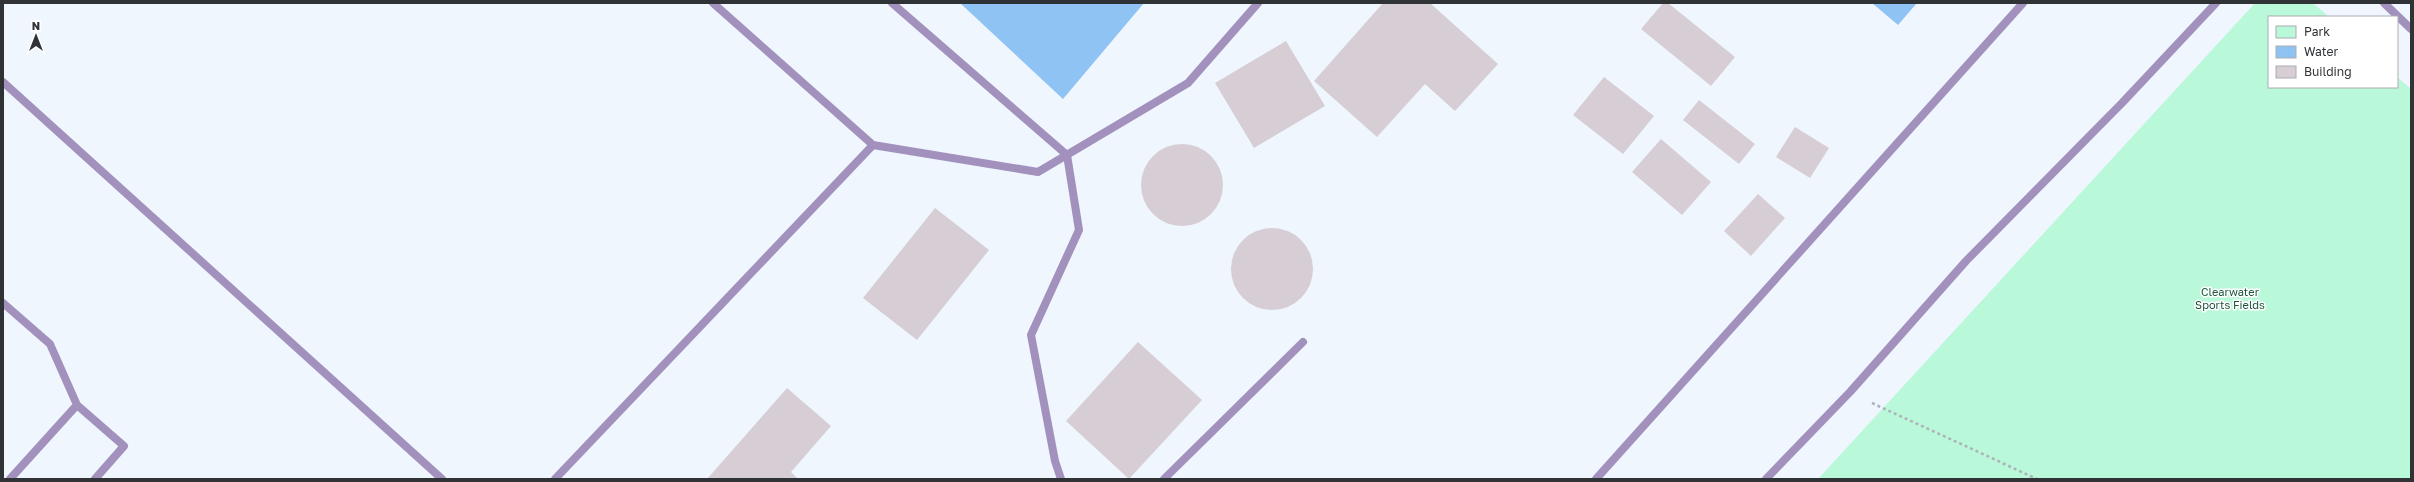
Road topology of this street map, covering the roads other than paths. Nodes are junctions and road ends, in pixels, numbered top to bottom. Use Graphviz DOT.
graph roads {
  1 [pos="713,3"];
  2 [pos="892,3"];
  3 [pos="1258,3"];
  4 [pos="2023,3"];
  5 [pos="2216,3"];
  6 [pos="2384,3"];
  7 [pos="2398,16"];
  8 [pos="2398,16"];
  9 [pos="2411,29"];
  10 [pos="3,82"];
  11 [pos="873,145"];
  12 [pos="1067,155"];
  13 [pos="3,303"];
  14 [pos="1303,342"];
  15 [pos="77,404"];
  16 [pos="10,479"];
  17 [pos="95,479"];
  18 [pos="442,479"];
  19 [pos="555,479"];
  20 [pos="1061,479"];
  21 [pos="1164,479"];
  22 [pos="1596,479"];
  23 [pos="1766,479"];
  1 -- 11 [label="lane"];
  2 -- 12 [label="lane"];
  3 -- 12 [label="lane"];
  4 -- 22 [label="lane"];
  5 -- 23 [label="lane"];
  6 -- 7 [label="lane"];
  8 -- 9 [label="lane"];
  10 -- 18 [label="lane"];
  11 -- 12 [label="lane"];
  11 -- 19 [label="lane"];
  12 -- 20 [label="lane"];
  13 -- 15 [label="lane"];
  14 -- 21 [label="lane"];
  15 -- 16 [label="lane"];
  15 -- 17 [label="lane"];
}
